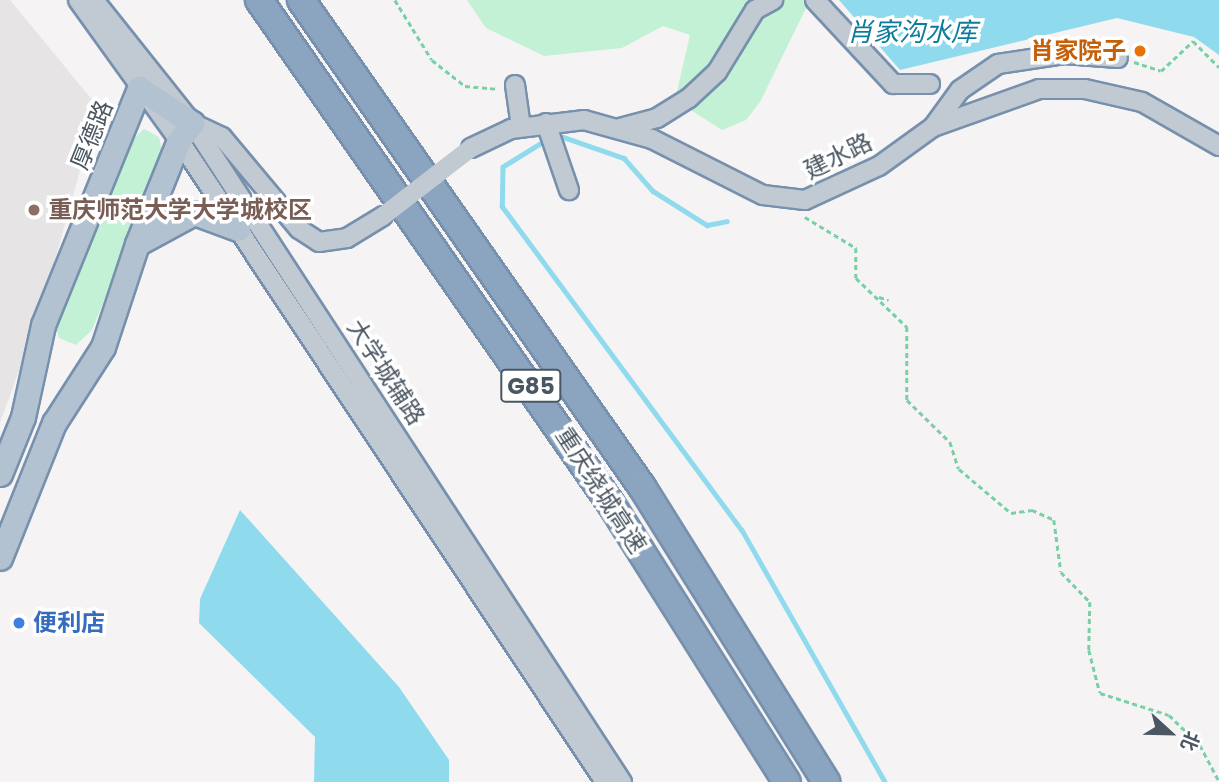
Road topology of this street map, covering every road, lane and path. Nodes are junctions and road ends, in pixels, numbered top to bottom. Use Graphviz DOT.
graph roads {
  1 [pos="78,0"];
  2 [pos="94,0"];
  3 [pos="259,0"];
  4 [pos="301,0"];
  5 [pos="395,0"];
  6 [pos="773,0"];
  7 [pos="815,0"];
  8 [pos="1118,58"];
  9 [pos="1219,66"];
  10 [pos="930,84"];
  11 [pos="515,86"];
  12 [pos="139,88"];
  13 [pos="546,123"];
  14 [pos="521,127"];
  15 [pos="933,127"];
  16 [pos="620,128"];
  17 [pos="186,132"];
  18 [pos="1219,146"];
  19 [pos="569,190"];
  20 [pos="787,201"];
  21 [pos="238,229"];
  22 [pos="137,244"];
  23 [pos="876,296"];
  24 [pos="889,300"];
  25 [pos="0,474"];
  26 [pos="0,558"];
  27 [pos="1219,781"];
  28 [pos="605,782"];
  29 [pos="622,782"];
  30 [pos="787,782"];
  31 [pos="826,782"];
  1 -- 12 [label="street"];
  2 -- 17 [label="street, 大学城辅路"];
  3 -- 30 [label="highway, 重庆绕城高速 / G85"];
  4 -- 31 [label="highway, 重庆绕城高速 / G85"];
  5 -- 11 [label="path"];
  6 -- 16 [label="street"];
  7 -- 10 [label="street"];
  8 -- 9 [label="path"];
  8 -- 15 [label="street"];
  11 -- 14 [label="street"];
  12 -- 17 [label="main road, 厚德路"];
  12 -- 25 [label="main road, 厚德路"];
  13 -- 14 [label="street, 建水路"];
  13 -- 16 [label="street, 建水路"];
  13 -- 19 [label="street"];
  14 -- 17 [label="street, 建水路, bridge"];
  15 -- 18 [label="street, 建水路"];
  15 -- 20 [label="street, 建水路"];
  16 -- 20 [label="street, 建水路"];
  17 -- 21 [label="street, 大学城辅路"];
  17 -- 22 [label="main road"];
  17 -- 29 [label="street, 大学城辅路"];
  20 -- 23 [label="path"];
  21 -- 22 [label="main road"];
  21 -- 28 [label="street, 大学城辅路"];
  22 -- 26 [label="main road"];
  23 -- 24 [label="path"];
  23 -- 27 [label="path"];
}
